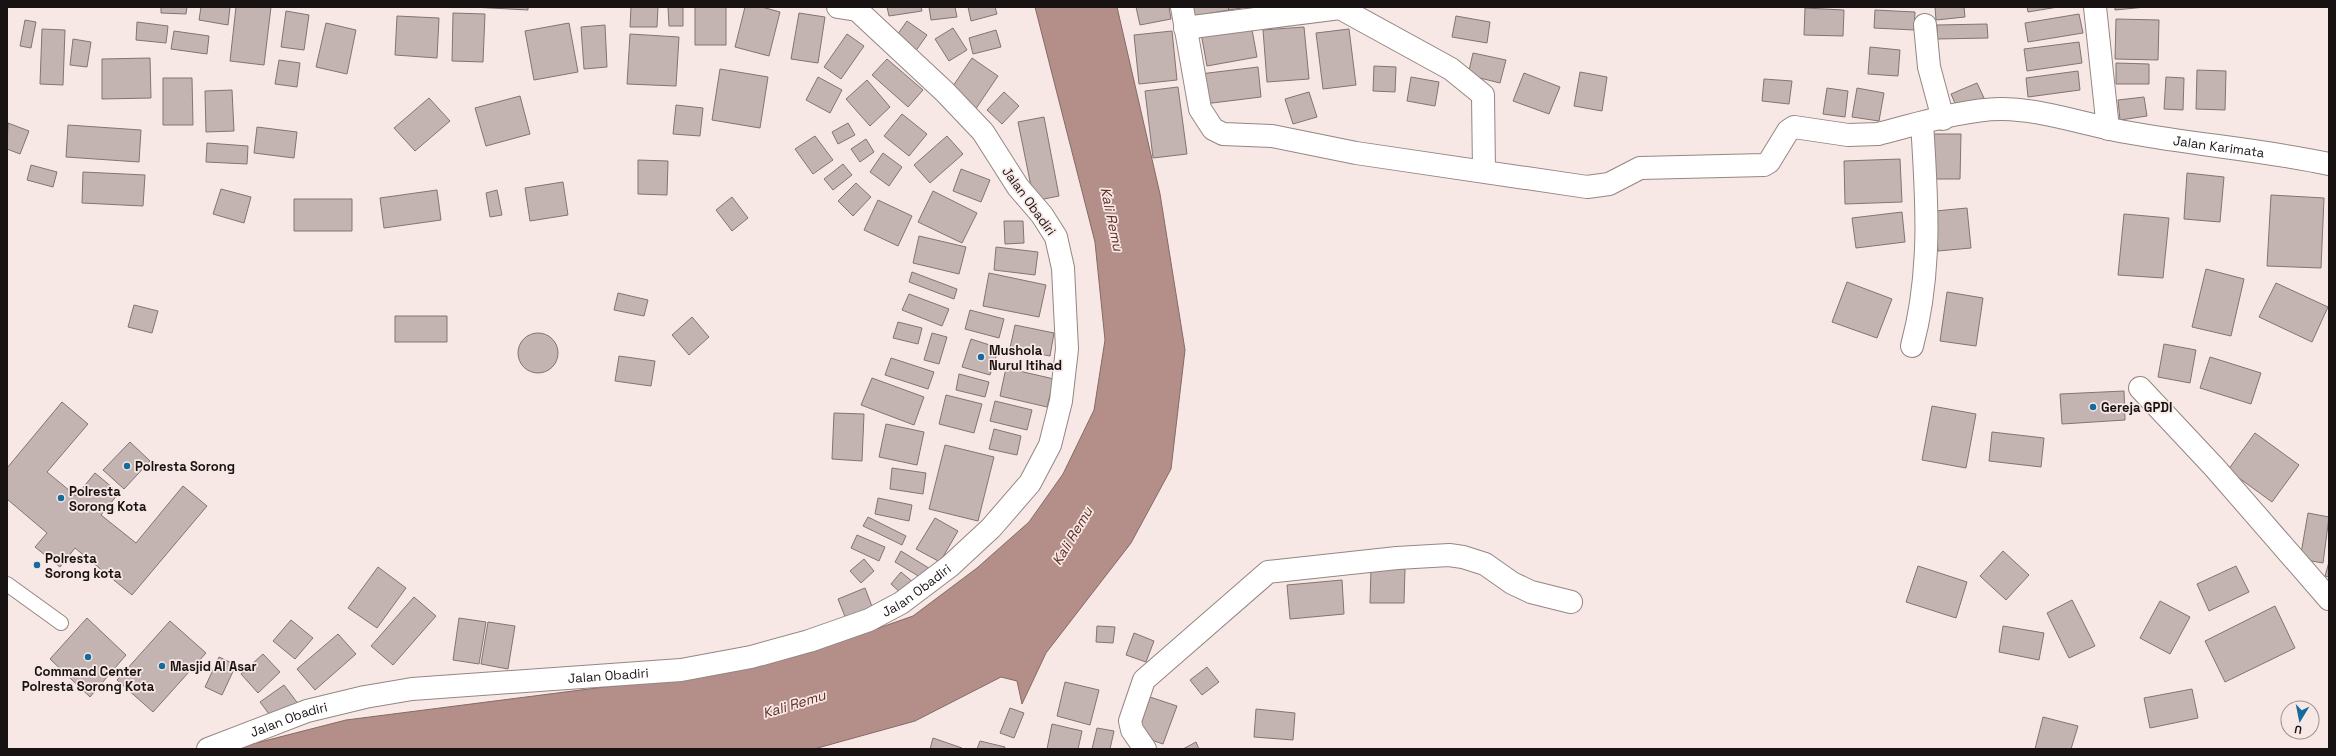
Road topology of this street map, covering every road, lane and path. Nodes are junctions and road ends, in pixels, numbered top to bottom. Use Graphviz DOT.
graph roads {
  1 [pos="1182,7"];
  2 [pos="2095,7"];
  3 [pos="850,8"];
  4 [pos="1340,8"];
  5 [pos="1925,25"];
  6 [pos="1186,28"];
  7 [pos="1933,121"];
  8 [pos="2108,129"];
  9 [pos="2329,164"];
  10 [pos="1484,172"];
  11 [pos="1912,346"];
  12 [pos="2140,388"];
  13 [pos="7,584"];
  14 [pos="2329,599"];
  15 [pos="1571,602"];
  16 [pos="61,623"];
  17 [pos="208,749"];
  18 [pos="1145,749"];
  1 -- 6 [label="street"];
  2 -- 8 [label="street"];
  3 -- 17 [label="street, Jalan Obadiri"];
  4 -- 6 [label="street"];
  4 -- 10 [label="street"];
  5 -- 7 [label="street"];
  6 -- 10 [label="street"];
  7 -- 8 [label="street, Jalan Karimata"];
  7 -- 10 [label="street, Jalan Karimata"];
  7 -- 11 [label="street"];
  8 -- 9 [label="street, Jalan Karimata"];
  12 -- 14 [label="street"];
  13 -- 16 [label="lane"];
  15 -- 18 [label="street"];
}
